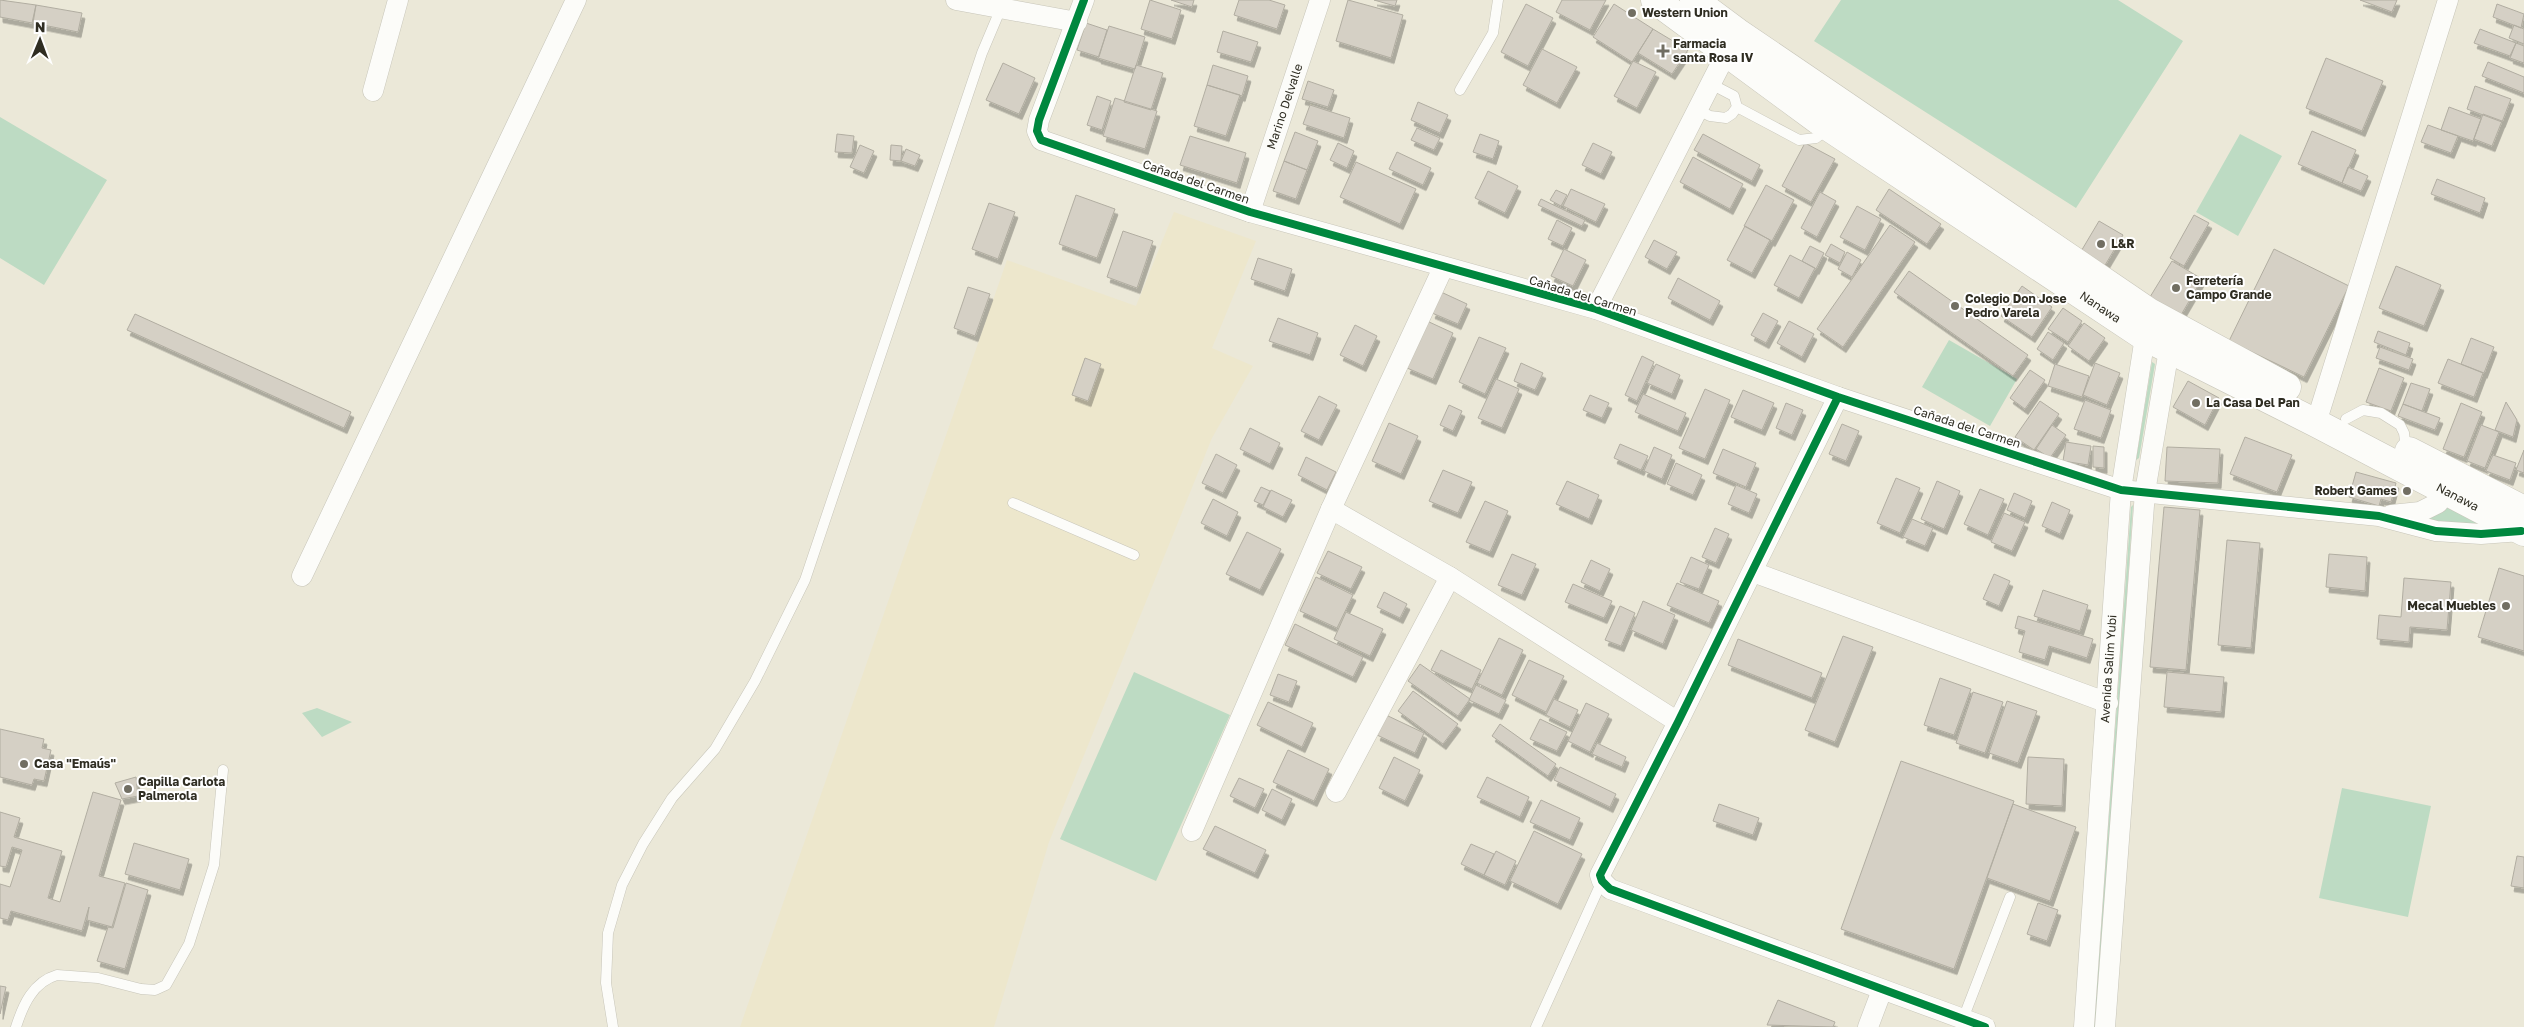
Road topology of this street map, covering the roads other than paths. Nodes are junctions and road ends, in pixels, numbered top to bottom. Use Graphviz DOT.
graph roads {
  1 [pos="398,0"];
  2 [pos="576,0"];
  3 [pos="956,0"];
  4 [pos="1084,0"];
  5 [pos="1320,0"];
  6 [pos="1498,0"];
  7 [pos="1655,0"];
  8 [pos="1694,0"];
  9 [pos="2448,0"];
  10 [pos="1001,8"];
  11 [pos="1077,22"];
  12 [pos="1732,42"];
  13 [pos="1711,84"];
  14 [pos="1460,90"];
  15 [pos="373,91"];
  16 [pos="1835,99"];
  17 [pos="1737,107"];
  18 [pos="1698,110"];
  19 [pos="1825,123"];
  20 [pos="1250,212"];
  21 [pos="1443,268"];
  22 [pos="1596,309"];
  23 [pos="2159,331"];
  24 [pos="1838,397"];
  25 [pos="2319,415"];
  26 [pos="2435,485"];
  27 [pos="2121,490"];
  28 [pos="2145,492"];
  29 [pos="1013,503"];
  30 [pos="1331,509"];
  31 [pos="2379,516"];
  32 [pos="2523,524"];
  33 [pos="1134,555"];
  34 [pos="1753,572"];
  35 [pos="302,576"];
  36 [pos="1450,578"];
  37 [pos="2108,704"];
  38 [pos="1678,722"];
  39 [pos="223,770"];
  40 [pos="1336,792"];
  41 [pos="1192,831"];
  42 [pos="1602,881"];
  43 [pos="2010,897"];
  44 [pos="1882,990"];
  45 [pos="1963,1019"];
  46 [pos="16,1027"];
  47 [pos="613,1027"];
  48 [pos="1536,1027"];
  49 [pos="1868,1027"];
  50 [pos="1985,1027"];
  51 [pos="2084,1027"];
  52 [pos="2105,1027"];
  1 -- 15 [label="street"];
  2 -- 35 [label="street"];
  3 -- 10 [label="street"];
  4 -- 11 [label="street"];
  5 -- 20 [label="street, Marino Delvalle"];
  6 -- 14 [label="lane"];
  7 -- 12 [label="main road, Nanawa"];
  8 -- 12 [label="main road, Nanawa"];
  9 -- 25 [label="street"];
  10 -- 11 [label="street"];
  10 -- 47 [label="lane"];
  11 -- 20 [label="street, Cañada del Carmen"];
  12 -- 13 [label="street"];
  12 -- 16 [label="main road, Nanawa"];
  12 -- 19 [label="main road, Nanawa"];
  13 -- 17 [label="lane"];
  13 -- 18 [label="street"];
  16 -- 19 [label="main road"];
  16 -- 23 [label="main road, Nanawa"];
  17 -- 18 [label="lane"];
  17 -- 19 [label="lane"];
  18 -- 22 [label="street"];
  19 -- 23 [label="main road, Nanawa"];
  20 -- 21 [label="street, Cañada del Carmen"];
  21 -- 22 [label="street, Cañada del Carmen"];
  21 -- 30 [label="street"];
  22 -- 24 [label="street, Cañada del Carmen"];
  23 -- 25 [label="main road, Nanawa"];
  23 -- 27 [label="street, Avenida Salim Yubi"];
  23 -- 28 [label="street, Avenida Salim Yubi"];
  24 -- 27 [label="street, Cañada del Carmen"];
  24 -- 34 [label="street"];
  25 -- 26 [label="main road, Nanawa"];
  25 -- 32 [label="main road, Nanawa"];
  26 -- 31 [label="street"];
  26 -- 32 [label="main road, Nanawa"];
  27 -- 28 [label="street, Cañada del Carmen"];
  27 -- 37 [label="street, Avenida Salim Yubi"];
  28 -- 31 [label="street, Cañada del Carmen"];
  28 -- 52 [label="street, Avenida Salim Yubi"];
  29 -- 33 [label="lane"];
  30 -- 36 [label="street"];
  30 -- 41 [label="street"];
  31 -- 32 [label="street"];
  34 -- 37 [label="street"];
  34 -- 38 [label="street"];
  36 -- 38 [label="street"];
  36 -- 40 [label="street"];
  37 -- 51 [label="street, Avenida Salim Yubi"];
  38 -- 42 [label="street"];
  39 -- 46 [label="lane"];
  42 -- 44 [label="street"];
  42 -- 48 [label="lane"];
  43 -- 45 [label="lane"];
  44 -- 45 [label="street"];
  44 -- 49 [label="street"];
  45 -- 50 [label="street"];
}
